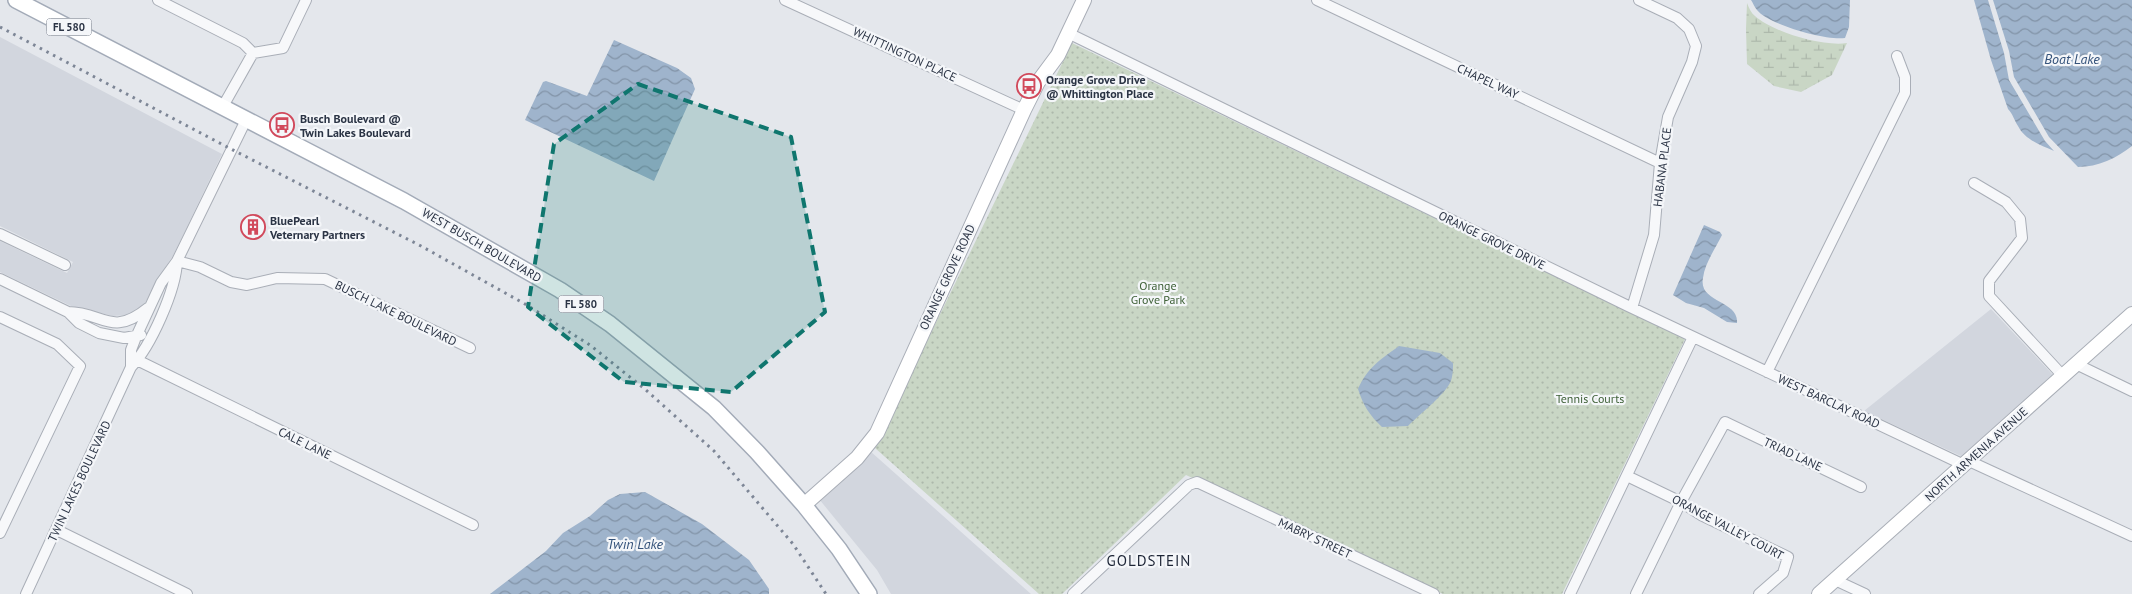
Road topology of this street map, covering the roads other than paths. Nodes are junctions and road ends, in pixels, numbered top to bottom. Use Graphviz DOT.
graph roads {
  1 [pos="16,0"];
  2 [pos="158,0"];
  3 [pos="306,0"];
  4 [pos="785,0"];
  5 [pos="1084,0"];
  6 [pos="1316,0"];
  7 [pos="1639,0"];
  8 [pos="1068,33"];
  9 [pos="253,53"];
  10 [pos="1897,56"];
  11 [pos="222,108"];
  12 [pos="1024,110"];
  13 [pos="246,120"];
  14 [pos="1660,163"];
  15 [pos="1974,183"];
  16 [pos="0,234"];
  17 [pos="177,261"];
  18 [pos="65,265"];
  19 [pos="0,279"];
  20 [pos="150,307"];
  21 [pos="1632,308"];
  22 [pos="68,312"];
  23 [pos="2132,314"];
  24 [pos="0,317"];
  25 [pos="154,330"];
  26 [pos="136,337"];
  27 [pos="1694,337"];
  28 [pos="470,348"];
  29 [pos="134,363"];
  30 [pos="2076,364"];
  31 [pos="1768,372"];
  32 [pos="2063,376"];
  33 [pos="2132,391"];
  34 [pos="1966,463"];
  35 [pos="1627,476"];
  36 [pos="1861,486"];
  37 [pos="1682,502"];
  38 [pos="804,505"];
  39 [pos="473,525"];
  40 [pos="57,530"];
  41 [pos="0,533"];
  42 [pos="2132,536"];
  43 [pos="1835,580"];
  44 [pos="26,594"];
  45 [pos="187,594"];
  46 [pos="869,594"];
  47 [pos="1073,594"];
  48 [pos="1434,594"];
  49 [pos="1570,594"];
  50 [pos="1636,594"];
  51 [pos="1759,594"];
  52 [pos="1819,594"];
  53 [pos="1865,594"];
  1 -- 11 [label="main road, WEST BUSCH BOULEVARD / FL 580"];
  2 -- 9 [label="street"];
  3 -- 9 [label="street"];
  4 -- 12 [label="street, WHITTINGTON PLACE"];
  5 -- 8 [label="street"];
  6 -- 14 [label="street, CHAPEL WAY"];
  7 -- 14 [label="street, HABANA PLACE"];
  8 -- 12 [label="street, ORANGE GROVE ROAD"];
  8 -- 21 [label="street, ORANGE GROVE DRIVE"];
  9 -- 11 [label="street"];
  10 -- 31 [label="street"];
  11 -- 13 [label="main road, WEST BUSCH BOULEVARD / FL 580"];
  12 -- 38 [label="street, ORANGE GROVE ROAD"];
  13 -- 17 [label="street, TWIN LAKES BOULEVARD"];
  13 -- 38 [label="main road, WEST BUSCH BOULEVARD / FL 580"];
  14 -- 21 [label="street, HABANA PLACE"];
  15 -- 32 [label="street"];
  16 -- 18 [label="street"];
  17 -- 20 [label="street, TWIN LAKES BOULEVARD"];
  17 -- 25 [label="street, TWIN LAKES BOULEVARD"];
  17 -- 28 [label="street, BUSCH LAKE BOULEVARD"];
  19 -- 22 [label="street"];
  20 -- 22 [label="street"];
  20 -- 26 [label="street, TWIN LAKES BOULEVARD"];
  21 -- 27 [label="street, ORANGE GROVE DRIVE"];
  22 -- 26 [label="street"];
  23 -- 30 [label="street, NORTH ARMENIA AVENUE"];
  24 -- 41 [label="street"];
  25 -- 26 [label="street"];
  25 -- 29 [label="street, TWIN LAKES BOULEVARD"];
  26 -- 29 [label="street, TWIN LAKES BOULEVARD"];
  27 -- 31 [label="street, WEST BARCLAY ROAD"];
  27 -- 35 [label="street"];
  29 -- 39 [label="street, CALE LANE"];
  29 -- 40 [label="street, TWIN LAKES BOULEVARD"];
  30 -- 32 [label="street, NORTH ARMENIA AVENUE"];
  30 -- 33 [label="street"];
  31 -- 34 [label="street, WEST BARCLAY ROAD"];
  32 -- 34 [label="street, NORTH ARMENIA AVENUE"];
  34 -- 42 [label="street, WEST BARCLAY ROAD"];
  34 -- 43 [label="street, NORTH ARMENIA AVENUE"];
  35 -- 37 [label="street, ORANGE VALLEY COURT"];
  35 -- 49 [label="street"];
  36 -- 37 [label="street, TRIAD LANE"];
  37 -- 50 [label="street"];
  37 -- 51 [label="street, ORANGE VALLEY COURT"];
  38 -- 46 [label="main road, WEST BUSCH BOULEVARD / FL 580"];
  40 -- 44 [label="street, TWIN LAKES BOULEVARD"];
  40 -- 45 [label="street"];
  43 -- 52 [label="street, NORTH ARMENIA AVENUE"];
  43 -- 53 [label="street"];
  47 -- 48 [label="street, MABRY STREET"];
}
